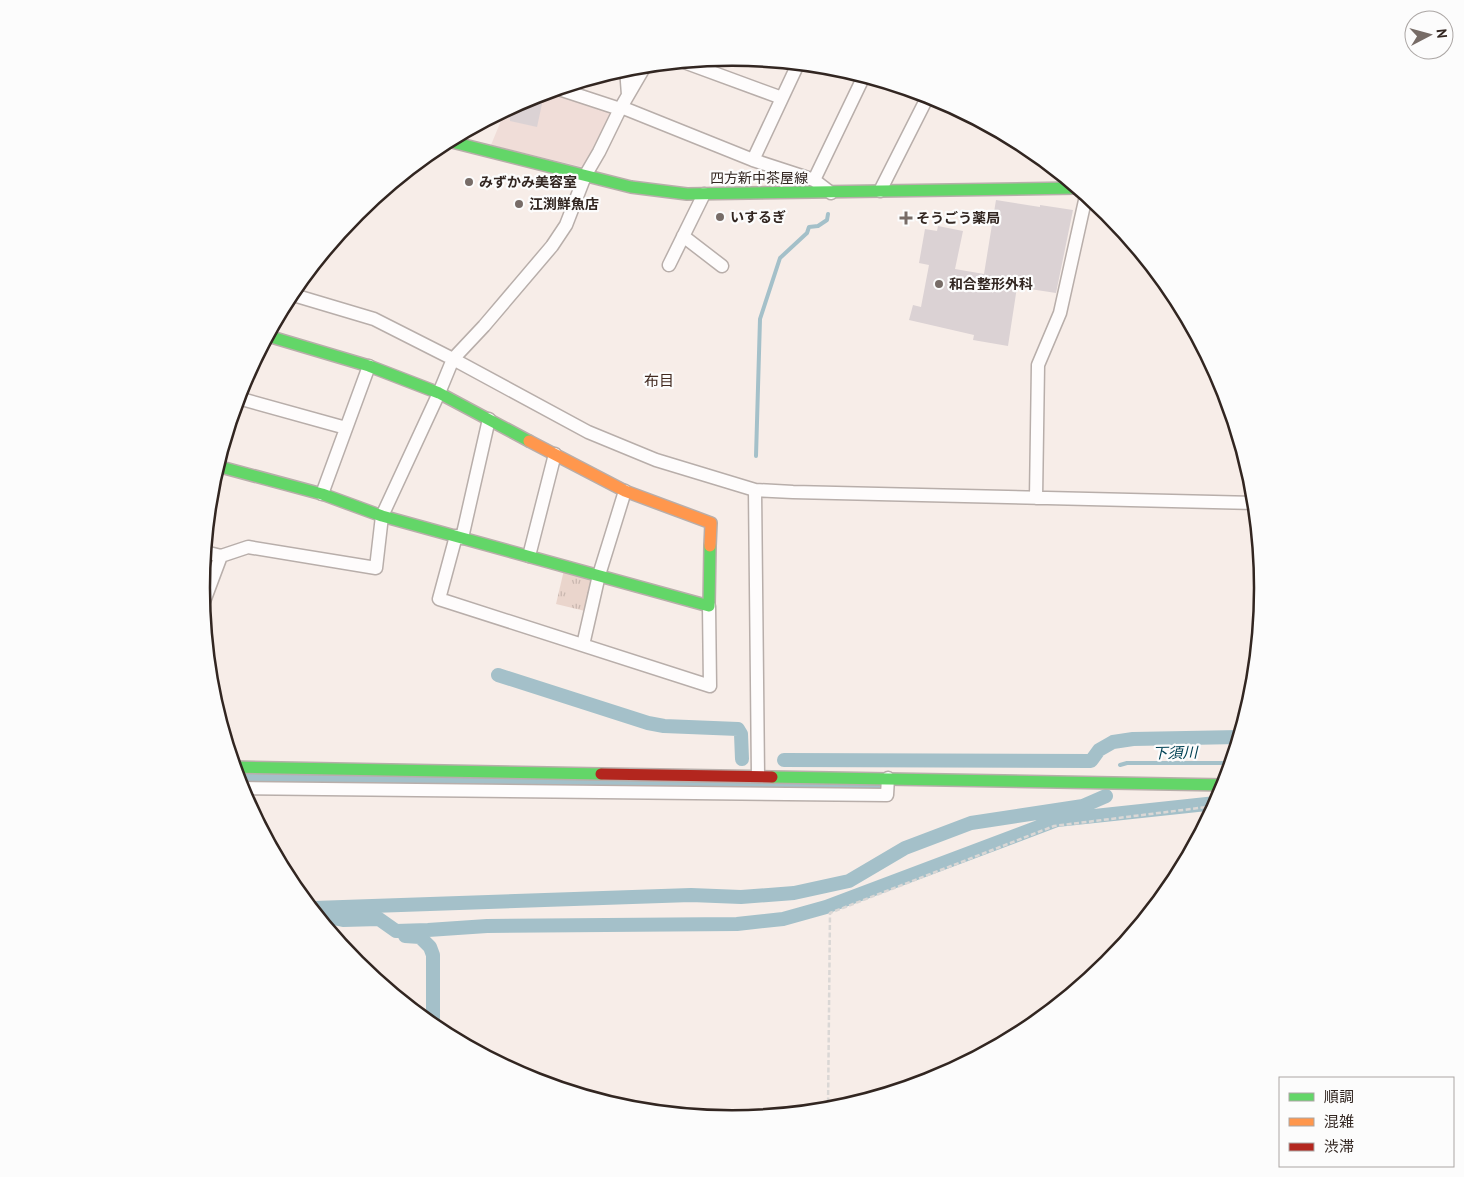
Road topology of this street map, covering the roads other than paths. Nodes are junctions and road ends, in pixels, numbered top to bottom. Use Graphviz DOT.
graph roads {
  1 [pos="698,67"];
  2 [pos="795,70"];
  3 [pos="640,75"];
  4 [pos="627,77"];
  5 [pos="861,83"];
  6 [pos="570,92"];
  7 [pos="628,95"];
  8 [pos="782,98"];
  9 [pos="924,103"];
  10 [pos="621,108"];
  11 [pos="459,144"];
  12 [pos="753,160"];
  13 [pos="585,176"];
  14 [pos="814,180"];
  15 [pos="1067,188"];
  16 [pos="880,192"];
  17 [pos="831,193"];
  18 [pos="704,194"];
  19 [pos="1084,204"];
  20 [pos="683,236"];
  21 [pos="669,265"];
  22 [pos="722,266"];
  23 [pos="299,297"];
  24 [pos="274,338"];
  25 [pos="453,358"];
  26 [pos="369,366"];
  27 [pos="439,392"];
  28 [pos="245,400"];
  29 [pos="489,419"];
  30 [pos="346,428"];
  31 [pos="555,454"];
  32 [pos="224,468"];
  33 [pos="756,490"];
  34 [pos="625,491"];
  35 [pos="322,494"];
  36 [pos="1036,498"];
  37 [pos="1247,503"];
  38 [pos="382,516"];
  39 [pos="459,537"];
  40 [pos="211,554"];
  41 [pos="221,556"];
  42 [pos="529,556"];
  43 [pos="599,575"];
  44 [pos="210,583"];
  45 [pos="709,606"];
  46 [pos="583,645"];
  47 [pos="241,766"];
  48 [pos="758,776"];
  49 [pos="888,778"];
  50 [pos="1215,785"];
  51 [pos="250,788"];
  1 -- 8 [label="street"];
  2 -- 8 [label="street"];
  3 -- 7 [label="street"];
  4 -- 7 [label="street"];
  5 -- 14 [label="street"];
  6 -- 10 [label="street"];
  7 -- 10 [label="street"];
  8 -- 12 [label="street"];
  9 -- 16 [label="street"];
  10 -- 12 [label="street"];
  10 -- 13 [label="street"];
  11 -- 13 [label="street, 四方新中茶屋線"];
  12 -- 14 [label="street"];
  13 -- 18 [label="street, 四方新中茶屋線"];
  13 -- 25 [label="street"];
  14 -- 17 [label="street"];
  15 -- 16 [label="street, 四方新中茶屋線"];
  16 -- 17 [label="street, 四方新中茶屋線"];
  17 -- 18 [label="street, 四方新中茶屋線"];
  18 -- 20 [label="street"];
  19 -- 36 [label="street"];
  20 -- 21 [label="street"];
  20 -- 22 [label="street"];
  23 -- 25 [label="street"];
  24 -- 26 [label="street"];
  25 -- 27 [label="street"];
  25 -- 33 [label="street"];
  26 -- 27 [label="street"];
  26 -- 30 [label="street"];
  27 -- 29 [label="street"];
  27 -- 38 [label="street"];
  28 -- 30 [label="street"];
  29 -- 31 [label="street"];
  29 -- 39 [label="street"];
  30 -- 35 [label="street"];
  31 -- 34 [label="street"];
  31 -- 42 [label="street"];
  32 -- 35 [label="street"];
  33 -- 36 [label="street"];
  33 -- 48 [label="street"];
  34 -- 43 [label="street"];
  34 -- 45 [label="street"];
  35 -- 38 [label="street"];
  36 -- 37 [label="street"];
  38 -- 39 [label="street"];
  38 -- 41 [label="street"];
  39 -- 42 [label="street"];
  39 -- 46 [label="street"];
  40 -- 41 [label="street"];
  41 -- 44 [label="street"];
  42 -- 43 [label="street"];
  43 -- 45 [label="street"];
  43 -- 46 [label="street"];
  45 -- 46 [label="street"];
  47 -- 48 [label="street"];
  48 -- 49 [label="street"];
  49 -- 50 [label="street"];
  49 -- 51 [label="street"];
}
